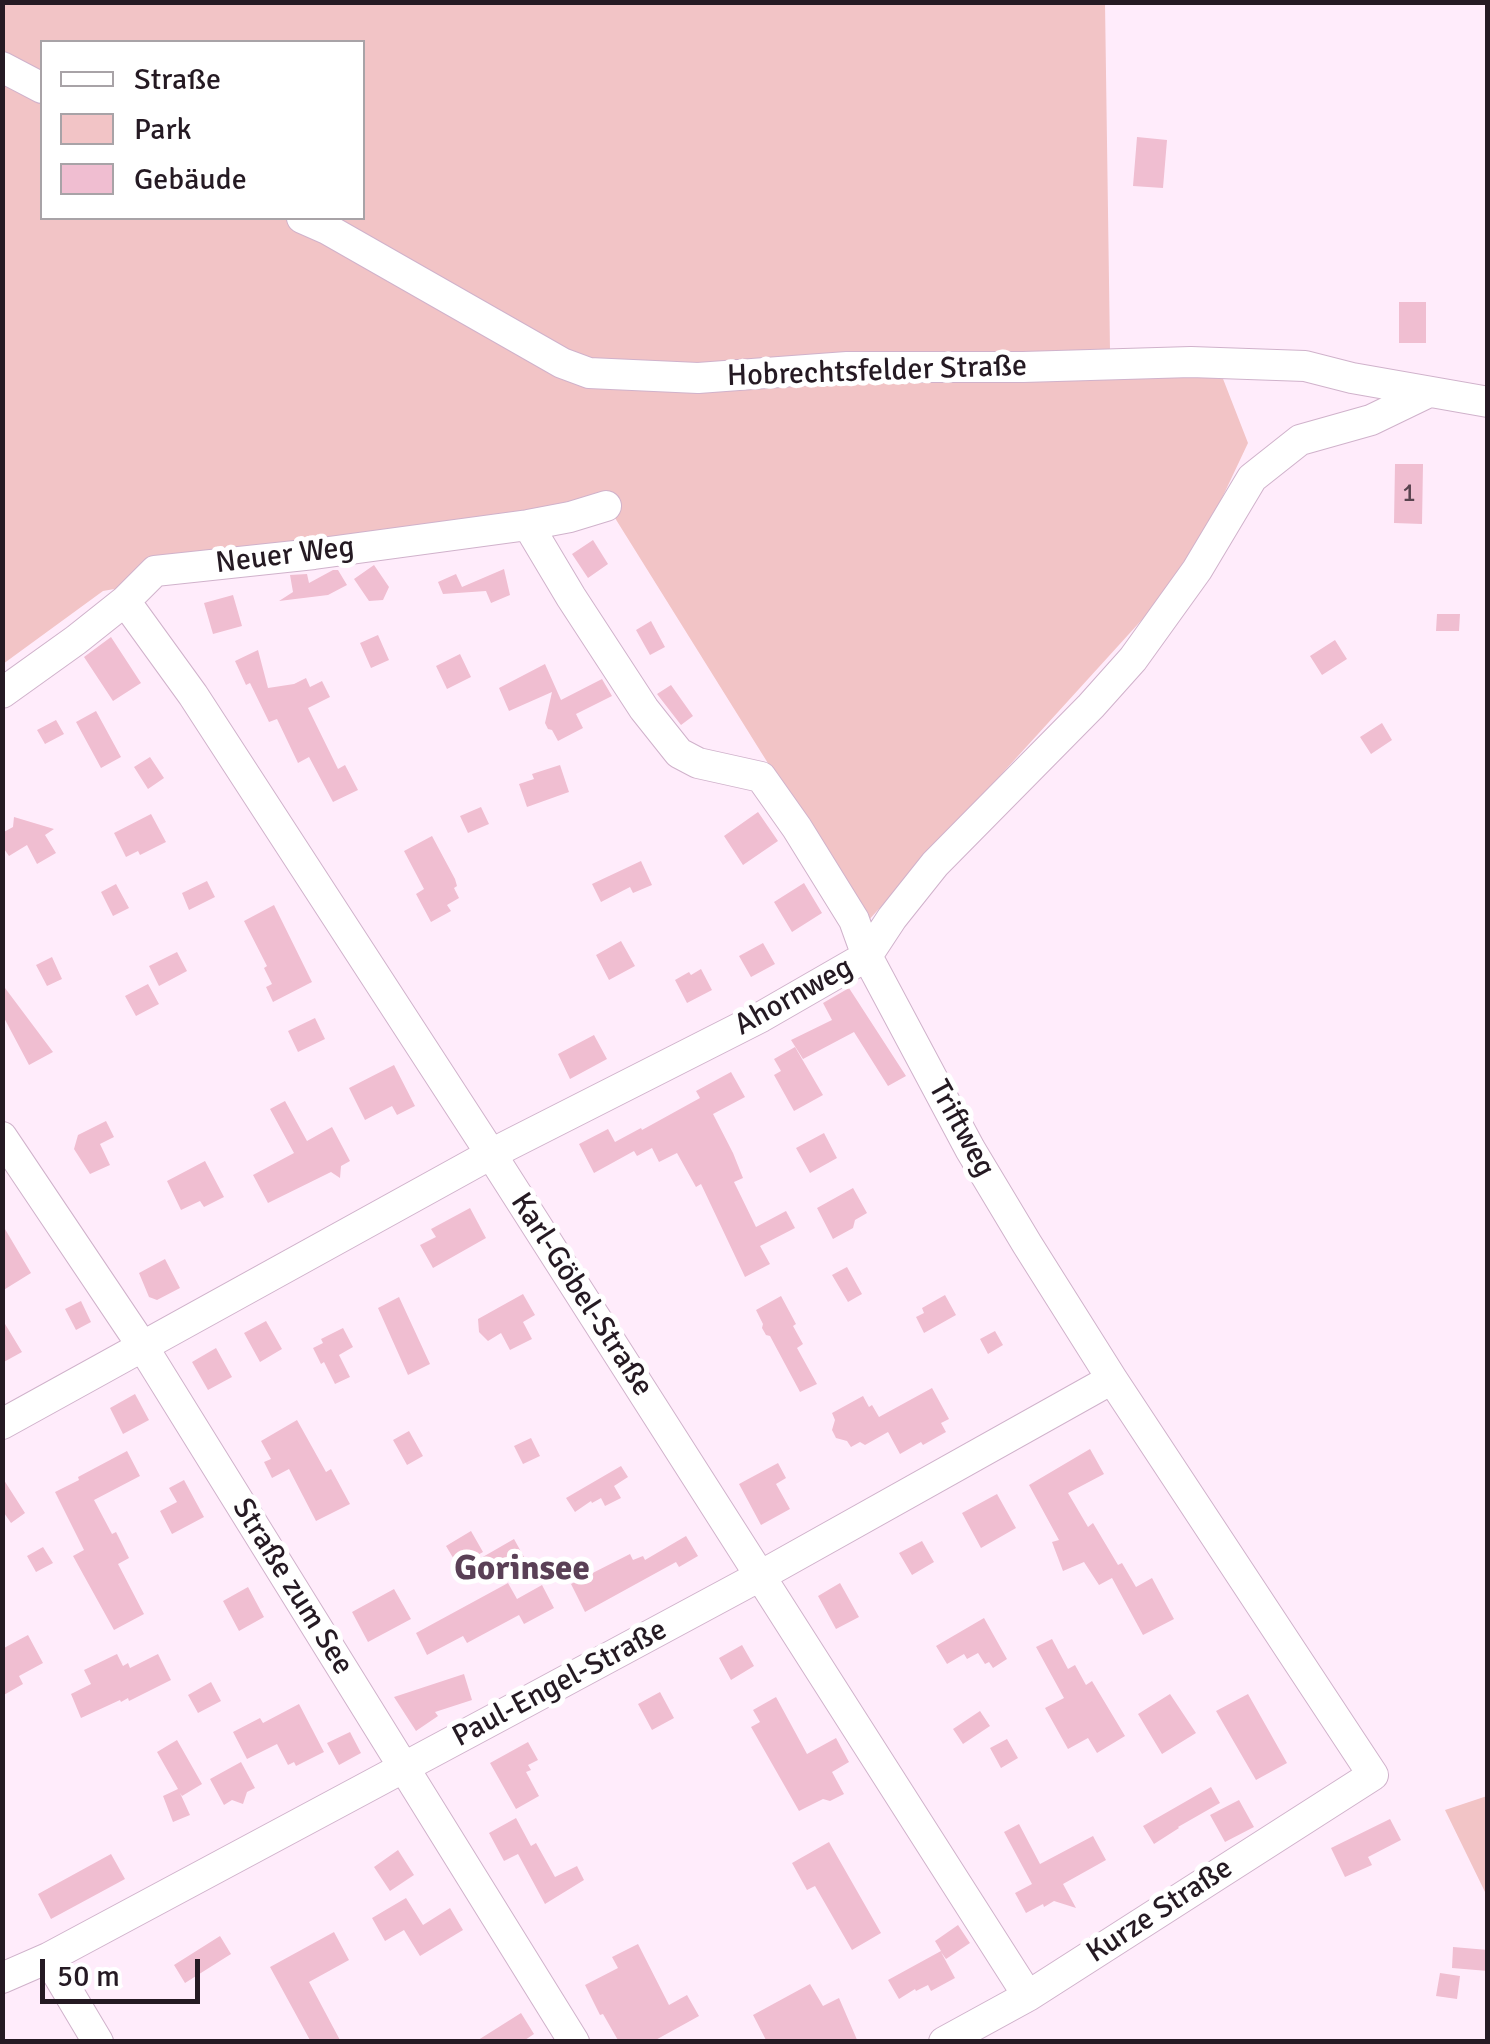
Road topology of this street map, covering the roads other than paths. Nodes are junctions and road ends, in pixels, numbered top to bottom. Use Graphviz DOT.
graph roads {
  1 [pos="2,67"];
  2 [pos="40,87"];
  3 [pos="307,220"];
  4 [pos="1429,392"];
  5 [pos="1488,402"];
  6 [pos="606,506"];
  7 [pos="528,525"];
  8 [pos="126,602"];
  9 [pos="2,692"];
  10 [pos="868,956"];
  11 [pos="2,1137"];
  12 [pos="491,1154"];
  13 [pos="143,1346"];
  14 [pos="1112,1379"];
  15 [pos="2,1424"];
  16 [pos="760,1576"];
  17 [pos="404,1768"];
  18 [pos="1373,1775"];
  19 [pos="48,1958"];
  20 [pos="2,1978"];
  21 [pos="1028,1996"];
  22 [pos="98,2042"];
  23 [pos="574,2042"];
  24 [pos="944,2042"];
  1 -- 2 [label="street"];
  3 -- 4 [label="street, Hobrechtsfelder Straße"];
  4 -- 5 [label="street, Hobrechtsfelder Straße"];
  4 -- 10 [label="street, Ahornweg"];
  6 -- 7 [label="street, Neuer Weg"];
  7 -- 8 [label="street, Neuer Weg"];
  7 -- 10 [label="street, Triftweg"];
  8 -- 9 [label="street, Neuer Weg"];
  8 -- 12 [label="street, Karl-Göbel-Straße"];
  10 -- 12 [label="street, Ahornweg"];
  10 -- 14 [label="street, Triftweg"];
  11 -- 13 [label="street, Straße zum See"];
  12 -- 13 [label="street, Ahornweg"];
  12 -- 16 [label="street, Karl-Göbel-Straße"];
  13 -- 15 [label="street, Ahornweg"];
  13 -- 17 [label="street, Straße zum See"];
  14 -- 16 [label="street, Paul-Engel-Straße"];
  14 -- 18 [label="street, Triftweg"];
  16 -- 17 [label="street, Paul-Engel-Straße"];
  16 -- 21 [label="street, Karl-Göbel-Straße"];
  17 -- 19 [label="street, Paul-Engel-Straße"];
  17 -- 23 [label="street, Straße zum See"];
  18 -- 21 [label="street, Kurze Straße"];
  19 -- 20 [label="street, Paul-Engel-Straße"];
  19 -- 22 [label="street"];
  21 -- 24 [label="street, Kurze Straße"];
}
